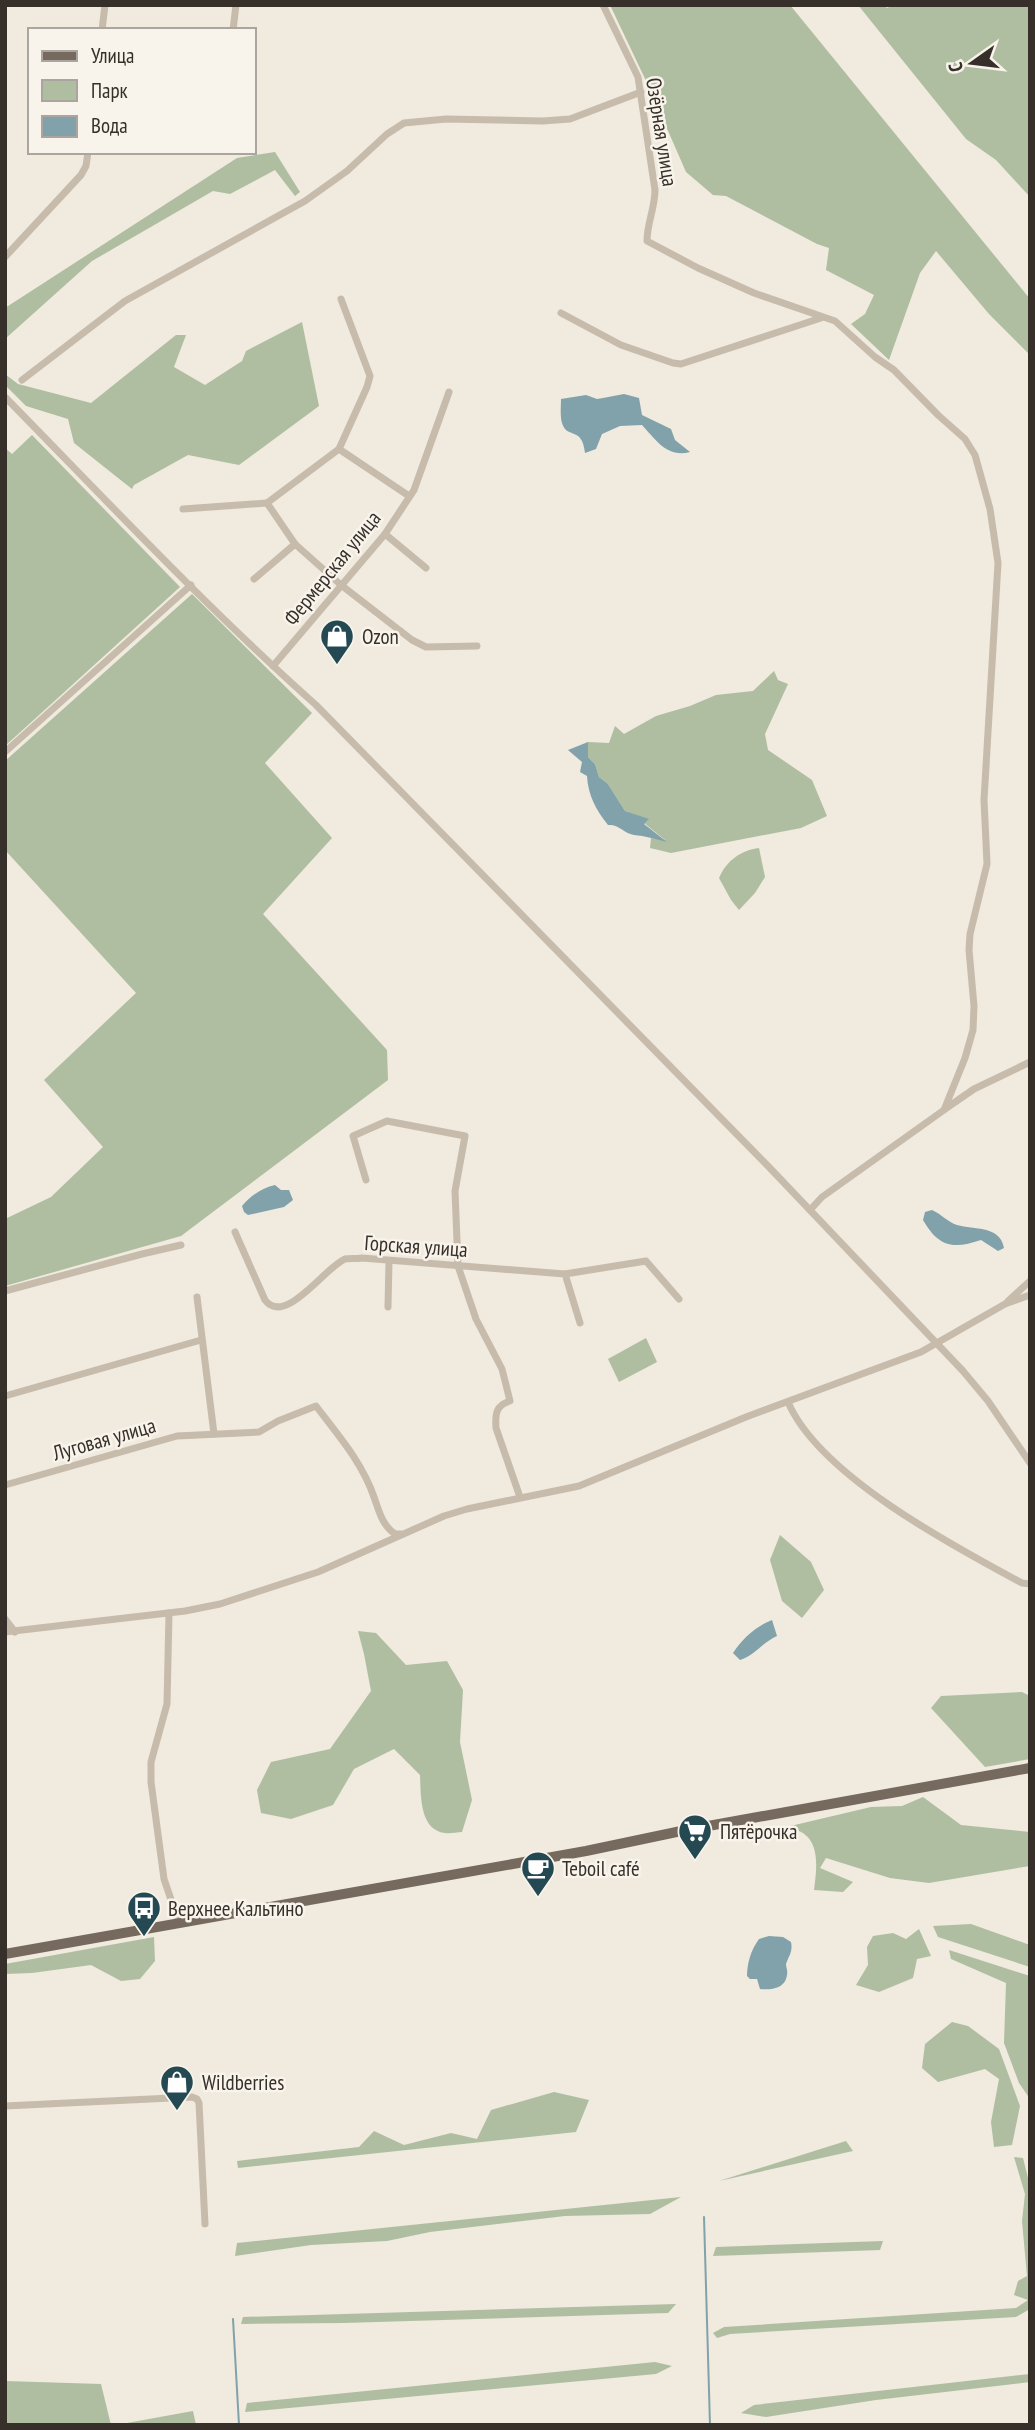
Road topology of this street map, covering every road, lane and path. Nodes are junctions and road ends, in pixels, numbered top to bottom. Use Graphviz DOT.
graph roads {
  1 [pos="105,5"];
  2 [pos="236,5"];
  3 [pos="603,5"];
  4 [pos="102,28"];
  5 [pos="233,28"];
  6 [pos="641,92"];
  7 [pos="88,154"];
  8 [pos="5,257"];
  9 [pos="341,299"];
  10 [pos="561,313"];
  11 [pos="821,318"];
  12 [pos="22,380"];
  13 [pos="449,392"];
  14 [pos="5,397"];
  15 [pos="339,449"];
  16 [pos="410,496"];
  17 [pos="267,503"];
  18 [pos="183,509"];
  19 [pos="385,534"];
  20 [pos="295,544"];
  21 [pos="426,568"];
  22 [pos="254,579"];
  23 [pos="341,585"];
  24 [pos="191,586"];
  25 [pos="477,646"];
  26 [pos="273,666"];
  27 [pos="5,752"];
  28 [pos="1030,1062"];
  29 [pos="944,1111"];
  30 [pos="366,1180"];
  31 [pos="810,1210"];
  32 [pos="235,1232"];
  33 [pos="181,1245"];
  34 [pos="389,1261"];
  35 [pos="458,1266"];
  36 [pos="565,1274"];
  37 [pos="1030,1281"];
  38 [pos="5,1291"];
  39 [pos="1030,1295"];
  40 [pos="197,1297"];
  41 [pos="679,1299"];
  42 [pos="1005,1304"];
  43 [pos="388,1307"];
  44 [pos="580,1323"];
  45 [pos="201,1340"];
  46 [pos="938,1343"];
  47 [pos="5,1396"];
  48 [pos="788,1402"];
  49 [pos="214,1434"];
  50 [pos="1030,1463"];
  51 [pos="5,1485"];
  52 [pos="520,1497"];
  53 [pos="384,1524"];
  54 [pos="402,1534"];
  55 [pos="380,1544"];
  56 [pos="1030,1584"];
  57 [pos="169,1613"];
  58 [pos="5,1619"];
  59 [pos="5,1632"];
  60 [pos="15,1632"];
  61 [pos="1030,1768"];
  62 [pos="179,1923"];
  63 [pos="5,1954"];
  64 [pos="5,2106"];
  65 [pos="205,2224"];
  1 -- 4 [label="street"];
  2 -- 5 [label="street"];
  3 -- 6 [label="street, Озёрная улица"];
  6 -- 11 [label="street, Озёрная улица"];
  6 -- 12 [label="street"];
  7 -- 8 [label="street"];
  9 -- 15 [label="street"];
  10 -- 11 [label="street"];
  11 -- 29 [label="street"];
  13 -- 16 [label="street, Фермерская улица"];
  14 -- 24 [label="street"];
  15 -- 16 [label="street"];
  15 -- 17 [label="street"];
  16 -- 19 [label="street, Фермерская улица"];
  17 -- 18 [label="street"];
  17 -- 20 [label="street"];
  19 -- 21 [label="street"];
  19 -- 23 [label="street, Фермерская улица"];
  20 -- 22 [label="street"];
  20 -- 23 [label="street"];
  23 -- 25 [label="street"];
  23 -- 26 [label="street, Фермерская улица"];
  24 -- 26 [label="street"];
  24 -- 27 [label="street"];
  26 -- 31 [label="street"];
  28 -- 29 [label="street"];
  29 -- 31 [label="street"];
  30 -- 35 [label="street"];
  31 -- 46 [label="street"];
  32 -- 34 [label="street, Горская улица"];
  33 -- 38 [label="street"];
  34 -- 35 [label="street, Горская улица"];
  34 -- 43 [label="street"];
  35 -- 36 [label="street, Горская улица"];
  35 -- 52 [label="street"];
  36 -- 41 [label="street, Горская улица"];
  36 -- 44 [label="street"];
  37 -- 42 [label="street"];
  39 -- 42 [label="street"];
  40 -- 45 [label="street"];
  42 -- 46 [label="street"];
  45 -- 47 [label="street"];
  45 -- 49 [label="street"];
  46 -- 48 [label="street"];
  46 -- 50 [label="street"];
  48 -- 52 [label="street"];
  48 -- 56 [label="street"];
  49 -- 51 [label="street, Луговая улица"];
  49 -- 53 [label="street, Луговая улица"];
  52 -- 54 [label="street"];
  53 -- 54 [label="street"];
  53 -- 55 [label="street"];
  54 -- 55 [label="street"];
  55 -- 57 [label="street"];
  57 -- 60 [label="street"];
  57 -- 62 [label="street"];
  58 -- 60 [label="street"];
  59 -- 60 [label="street"];
  61 -- 62 [label="main road"];
  62 -- 63 [label="main road"];
  64 -- 65 [label="street"];
}
